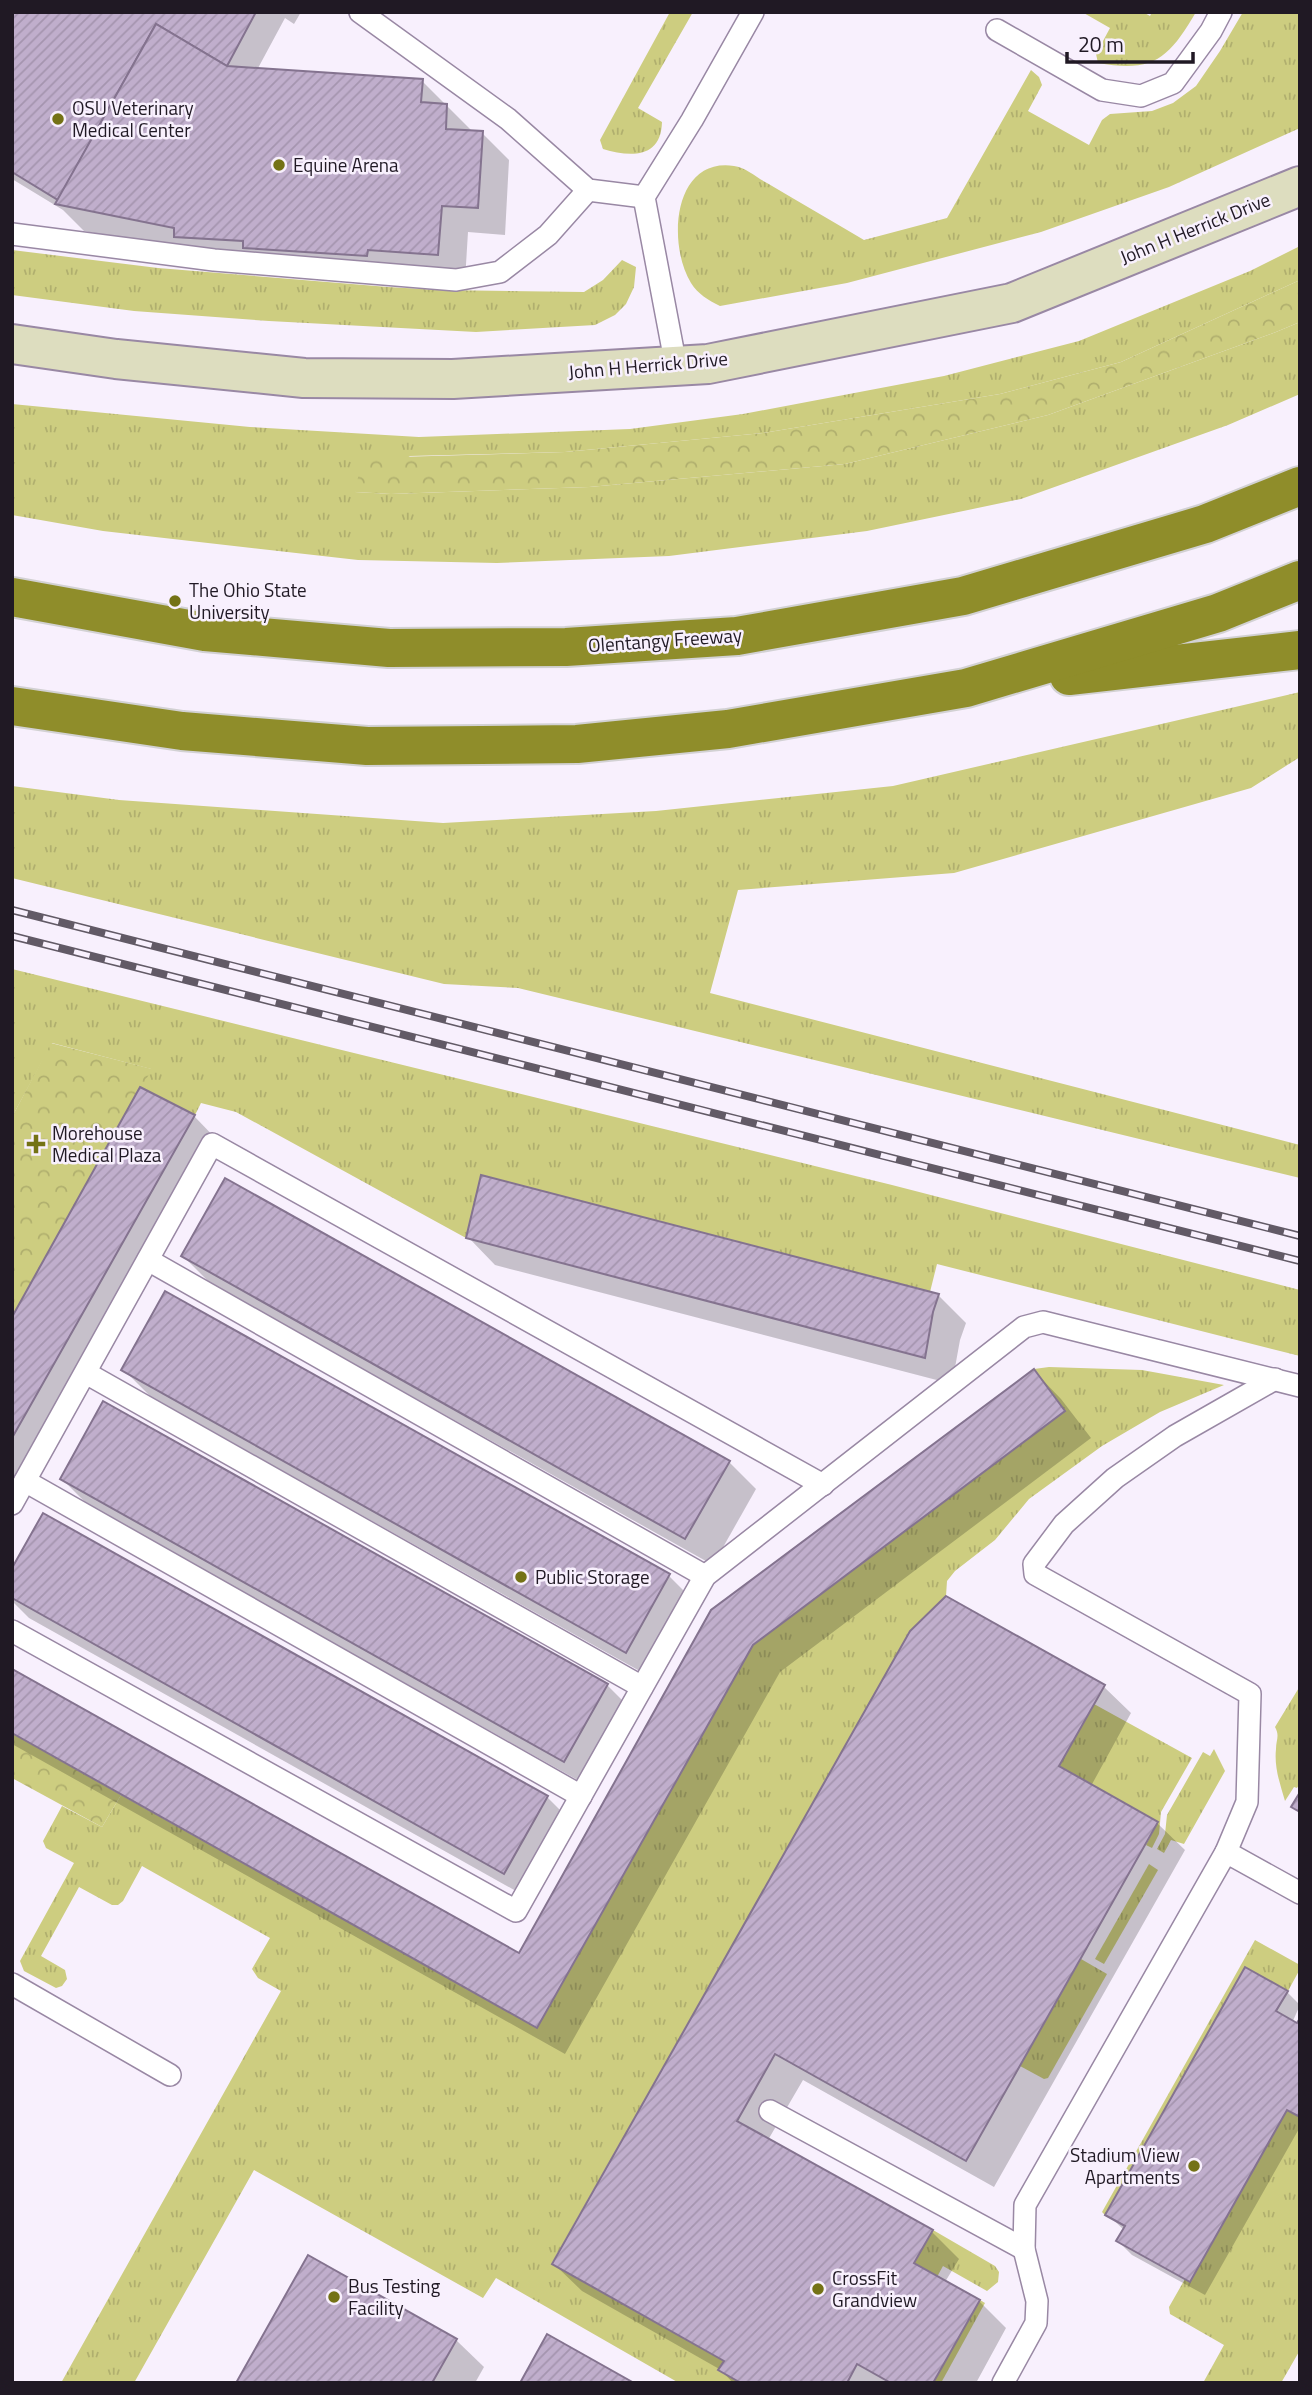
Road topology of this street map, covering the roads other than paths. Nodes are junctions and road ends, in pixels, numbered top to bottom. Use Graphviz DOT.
graph roads {
  1 [pos="360,12"];
  2 [pos="753,12"];
  3 [pos="1222,12"];
  4 [pos="997,30"];
  5 [pos="1300,186"];
  6 [pos="588,190"];
  7 [pos="644,197"];
  8 [pos="12,234"];
  9 [pos="12,344"];
  10 [pos="676,366"];
  11 [pos="1300,486"];
  12 [pos="1300,580"];
  13 [pos="12,597"];
  14 [pos="1300,650"];
  15 [pos="966,688"];
  16 [pos="12,706"];
  17 [pos="148,1260"];
  18 [pos="86,1373"];
  19 [pos="1275,1379"];
  20 [pos="1300,1386"];
  21 [pos="25,1481"];
  22 [pos="823,1485"];
  23 [pos="12,1504"];
  24 [pos="705,1576"];
  25 [pos="12,1631"];
  26 [pos="642,1687"];
  27 [pos="581,1796"];
  28 [pos="1226,1852"];
  29 [pos="1300,1894"];
  30 [pos="12,1984"];
  31 [pos="170,2075"];
  32 [pos="770,2111"];
  33 [pos="1024,2249"];
  34 [pos="1003,2383"];
  1 -- 6 [label="lane"];
  2 -- 7 [label="lane"];
  3 -- 4 [label="lane"];
  5 -- 10 [label="street, John H Herrick Drive"];
  6 -- 7 [label="lane"];
  6 -- 8 [label="lane"];
  7 -- 10 [label="lane"];
  9 -- 10 [label="street, John H Herrick Drive"];
  11 -- 13 [label="highway, Olentangy Freeway"];
  12 -- 15 [label="highway"];
  14 -- 15 [label="highway"];
  15 -- 16 [label="highway"];
  17 -- 18 [label="lane"];
  17 -- 22 [label="lane"];
  17 -- 24 [label="lane"];
  18 -- 21 [label="lane"];
  18 -- 26 [label="lane"];
  19 -- 20 [label="lane"];
  19 -- 22 [label="lane"];
  19 -- 28 [label="lane"];
  21 -- 23 [label="lane"];
  21 -- 27 [label="lane"];
  22 -- 24 [label="lane"];
  24 -- 26 [label="lane"];
  25 -- 27 [label="lane"];
  26 -- 27 [label="lane"];
  28 -- 29 [label="lane"];
  28 -- 33 [label="lane"];
  30 -- 31 [label="lane"];
  32 -- 33 [label="lane"];
  33 -- 34 [label="lane"];
}
